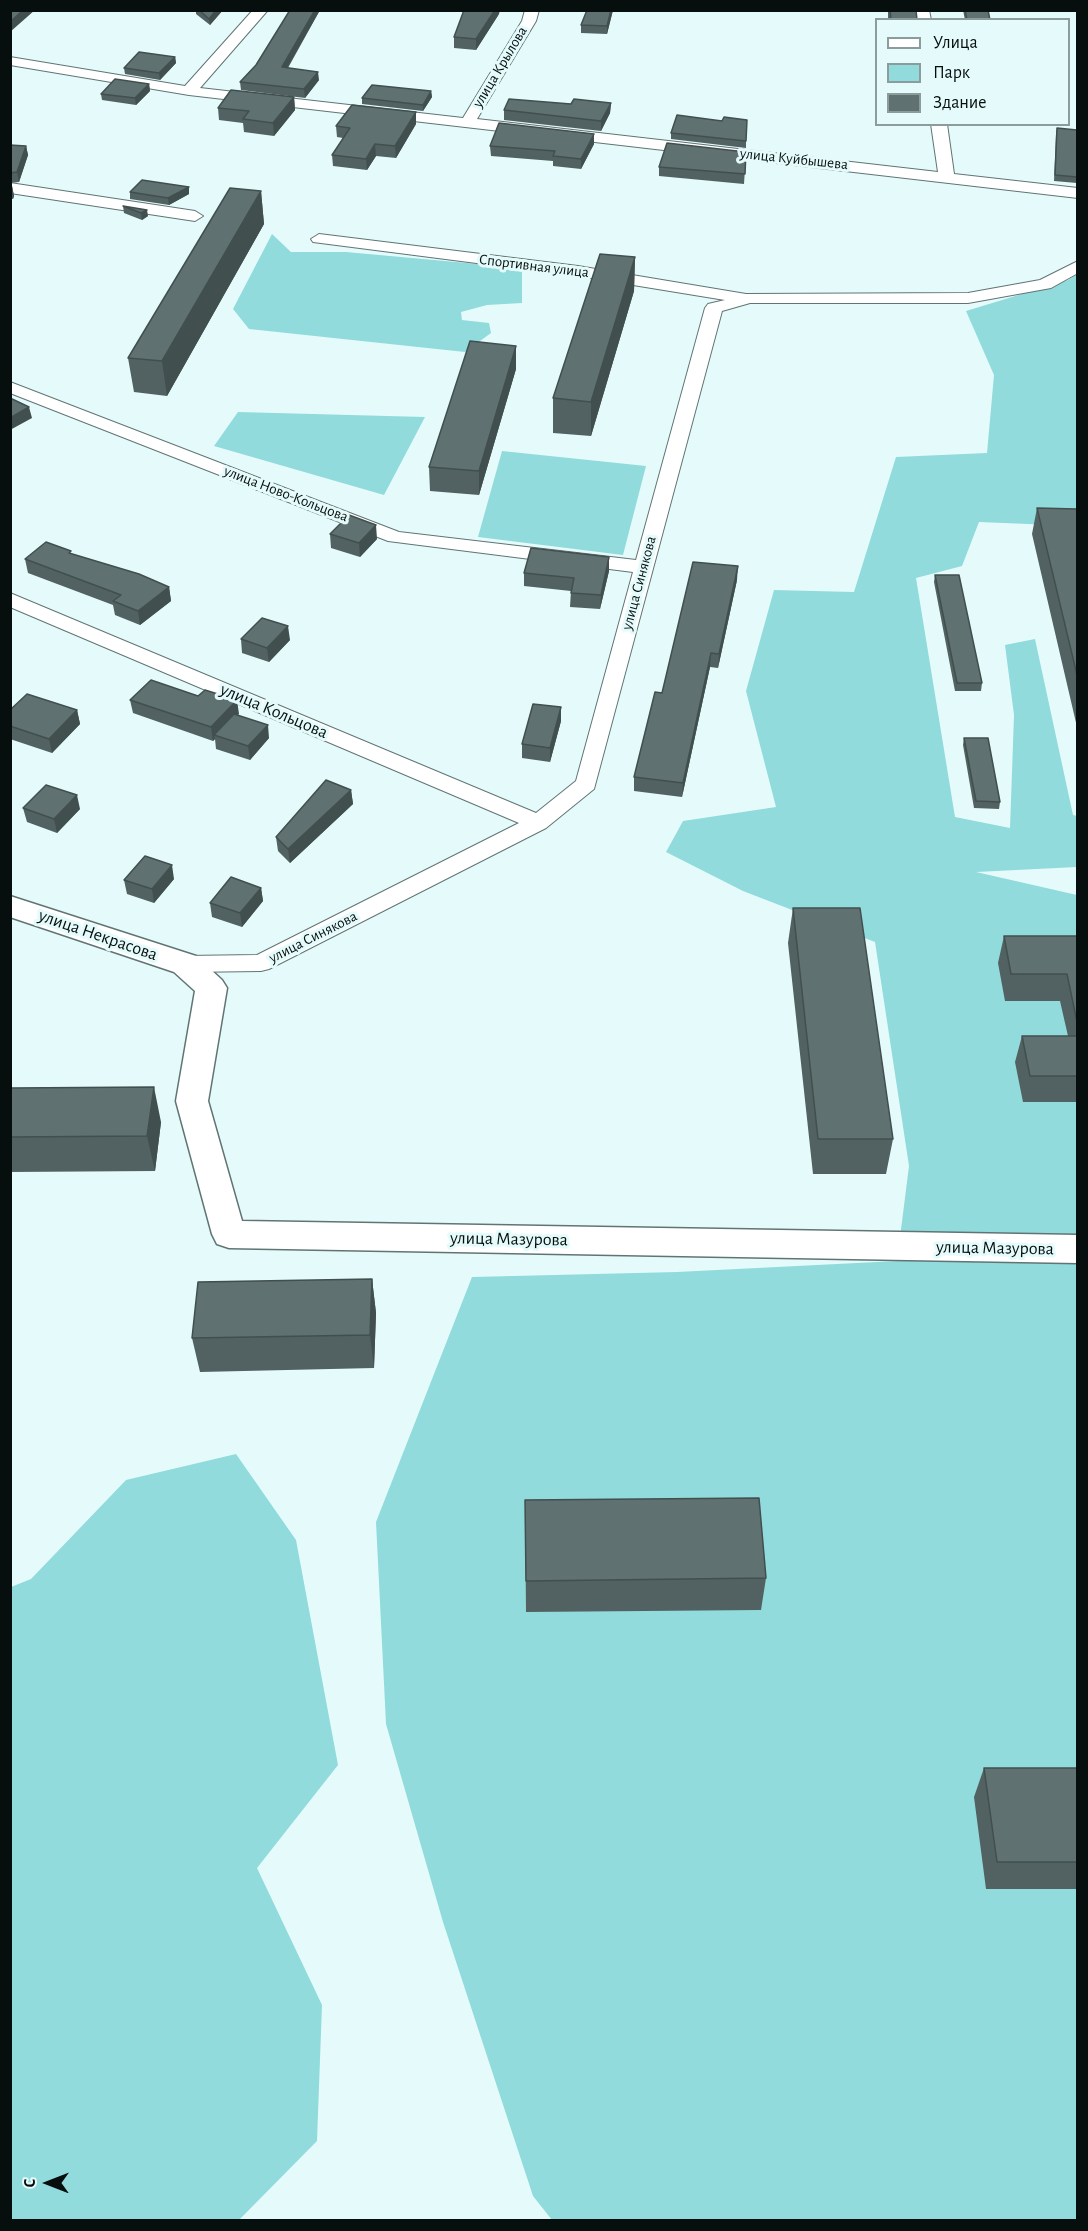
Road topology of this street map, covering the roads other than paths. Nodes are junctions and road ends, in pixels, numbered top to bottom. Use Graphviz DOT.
graph roads {
  1 [pos="261,10"];
  2 [pos="532,10"];
  3 [pos="10,61"];
  4 [pos="189,91"];
  5 [pos="467,123"];
  6 [pos="939,126"];
  7 [pos="947,177"];
  8 [pos="10,188"];
  9 [pos="1077,193"];
  10 [pos="195,216"];
  11 [pos="319,239"];
  12 [pos="1077,266"];
  13 [pos="749,298"];
  14 [pos="10,387"];
  15 [pos="644,567"];
  16 [pos="10,599"];
  17 [pos="538,823"];
  18 [pos="10,906"];
  19 [pos="185,964"];
  20 [pos="1077,1249"];
  1 -- 4 [label="street"];
  2 -- 5 [label="street, улица Крылова"];
  3 -- 4 [label="street, улица Куйбышева"];
  4 -- 5 [label="street, улица Куйбышева"];
  5 -- 7 [label="street, улица Куйбышева"];
  6 -- 7 [label="street"];
  7 -- 9 [label="street, улица Куйбышева"];
  8 -- 10 [label="street"];
  11 -- 13 [label="street, Спортивная улица"];
  12 -- 13 [label="street, улица Синякова"];
  13 -- 15 [label="street, улица Синякова"];
  14 -- 15 [label="street, улица Ново-Кольцова"];
  15 -- 17 [label="street, улица Синякова"];
  16 -- 17 [label="street, улица Кольцова"];
  17 -- 19 [label="street, улица Синякова"];
  18 -- 19 [label="street, улица Некрасова"];
  19 -- 20 [label="street, улица Мазурова"];
}
